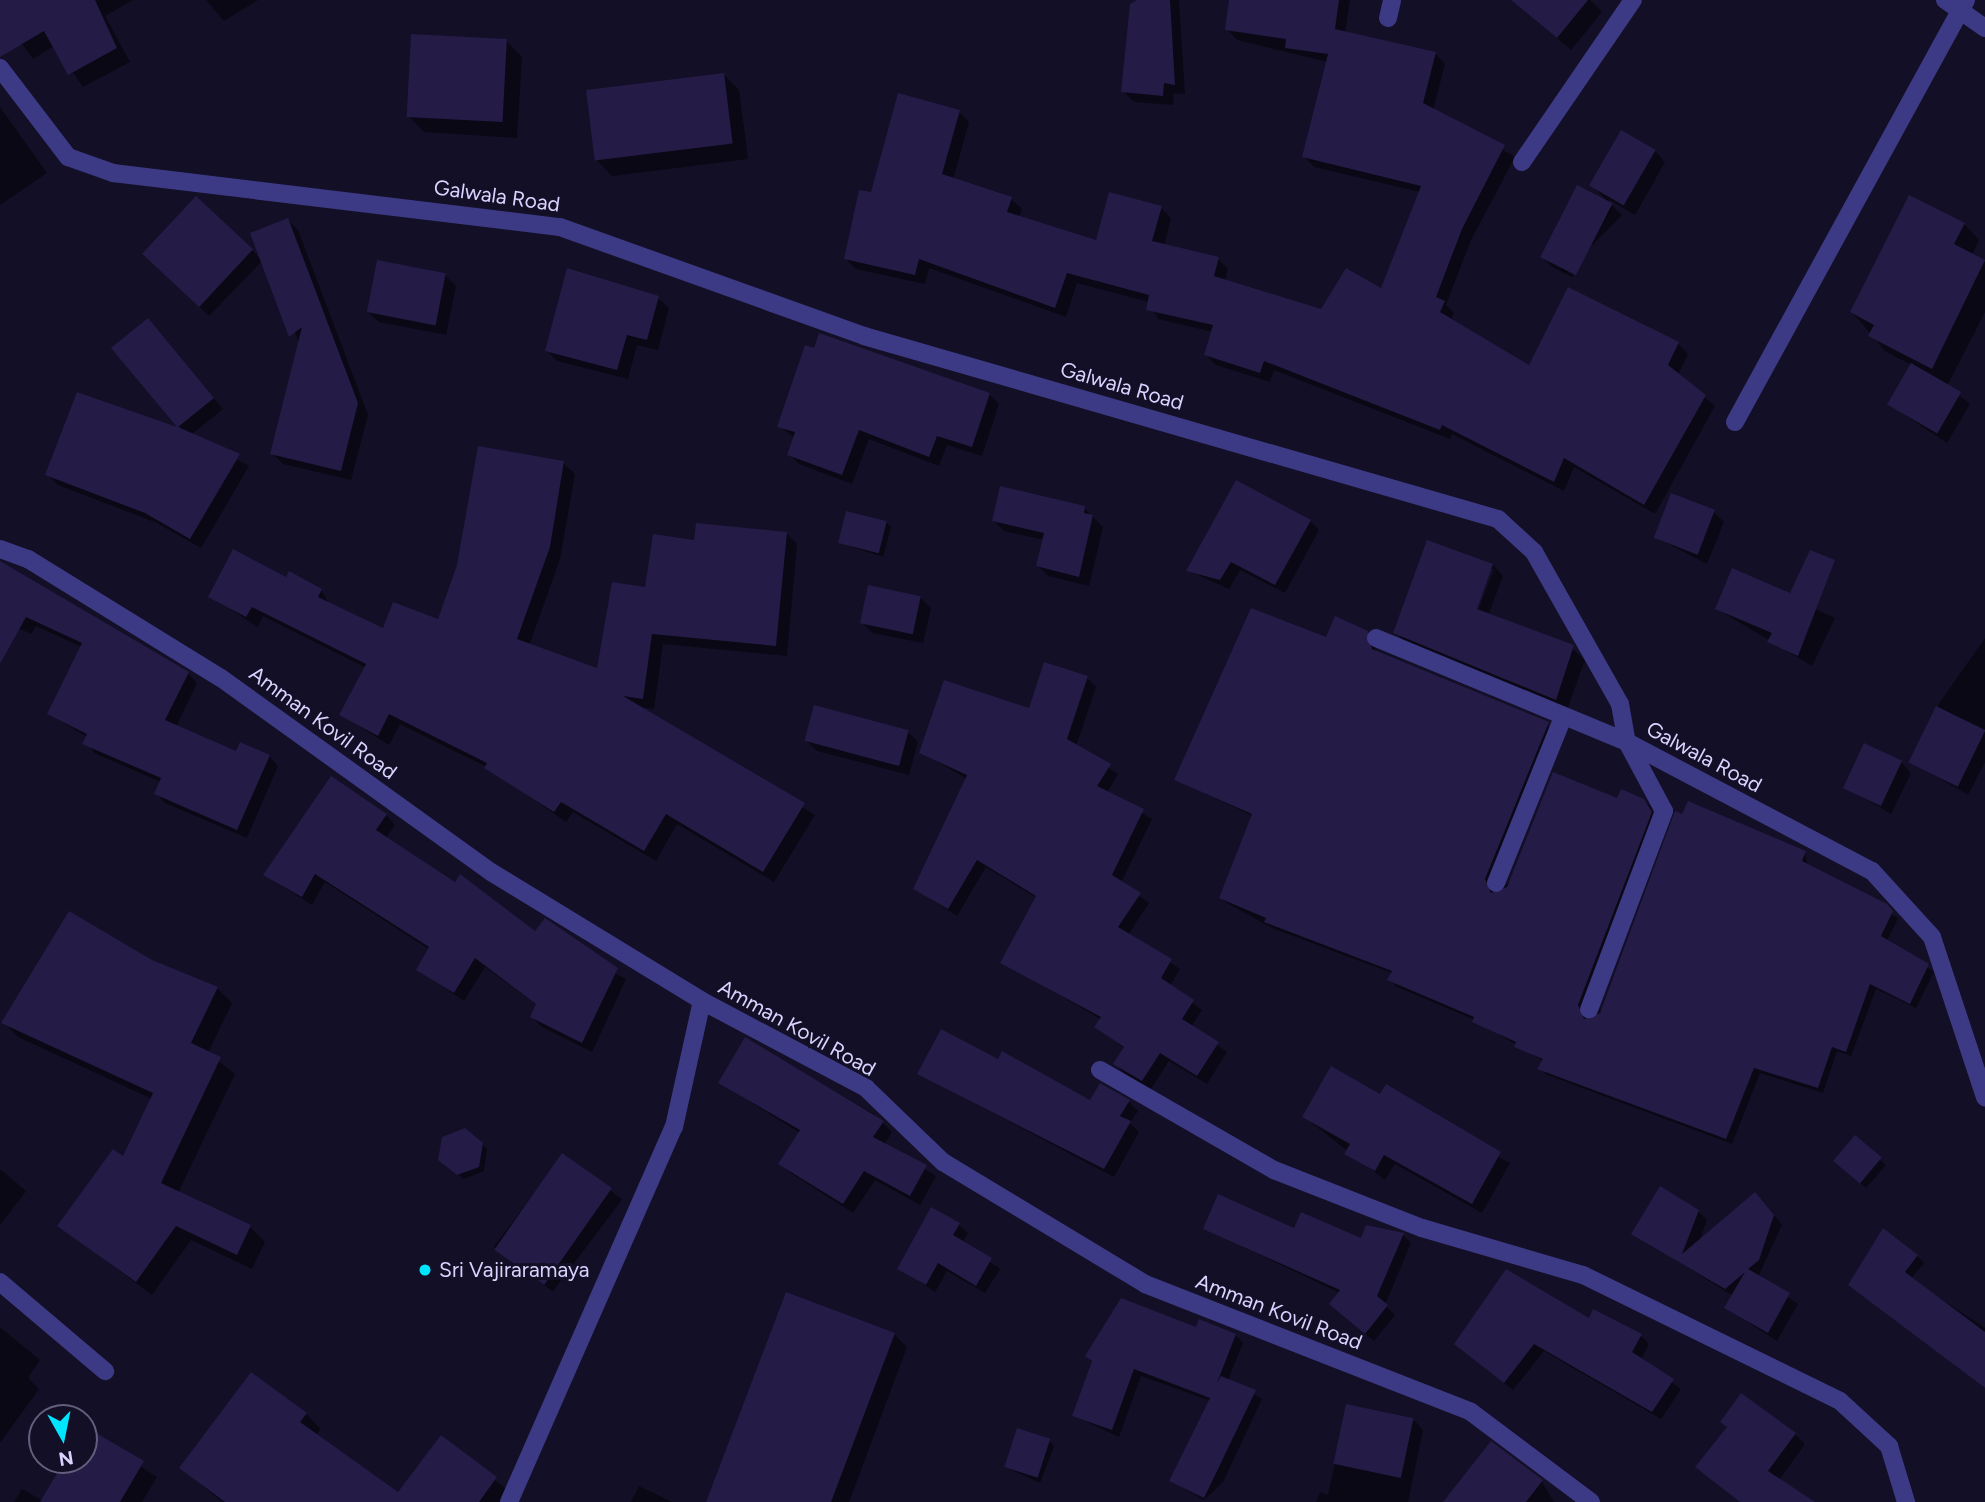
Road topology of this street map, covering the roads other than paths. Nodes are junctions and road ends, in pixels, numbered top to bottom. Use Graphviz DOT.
graph roads {
  1 [pos="1633,0"];
  2 [pos="1957,3"];
  3 [pos="1985,28"];
  4 [pos="0,68"];
  5 [pos="1522,162"];
  6 [pos="1735,422"];
  7 [pos="0,549"];
  8 [pos="1376,638"];
  9 [pos="1563,717"];
  10 [pos="1627,742"];
  11 [pos="1496,883"];
  12 [pos="702,1002"];
  13 [pos="1589,1009"];
  14 [pos="1100,1070"];
  15 [pos="1985,1097"];
  16 [pos="0,1282"];
  17 [pos="105,1371"];
  18 [pos="509,1502"];
  19 [pos="1591,1502"];
  20 [pos="1906,1502"];
  1 -- 5 [label="street"];
  2 -- 3 [label="street"];
  2 -- 6 [label="street"];
  4 -- 10 [label="street, Galwala Road"];
  7 -- 12 [label="street, Amman Kovil Road"];
  8 -- 9 [label="street"];
  9 -- 10 [label="street"];
  9 -- 11 [label="street"];
  10 -- 13 [label="street"];
  10 -- 15 [label="street, Galwala Road"];
  12 -- 18 [label="street"];
  12 -- 19 [label="street, Amman Kovil Road"];
  14 -- 20 [label="street"];
  16 -- 17 [label="street"];
}
